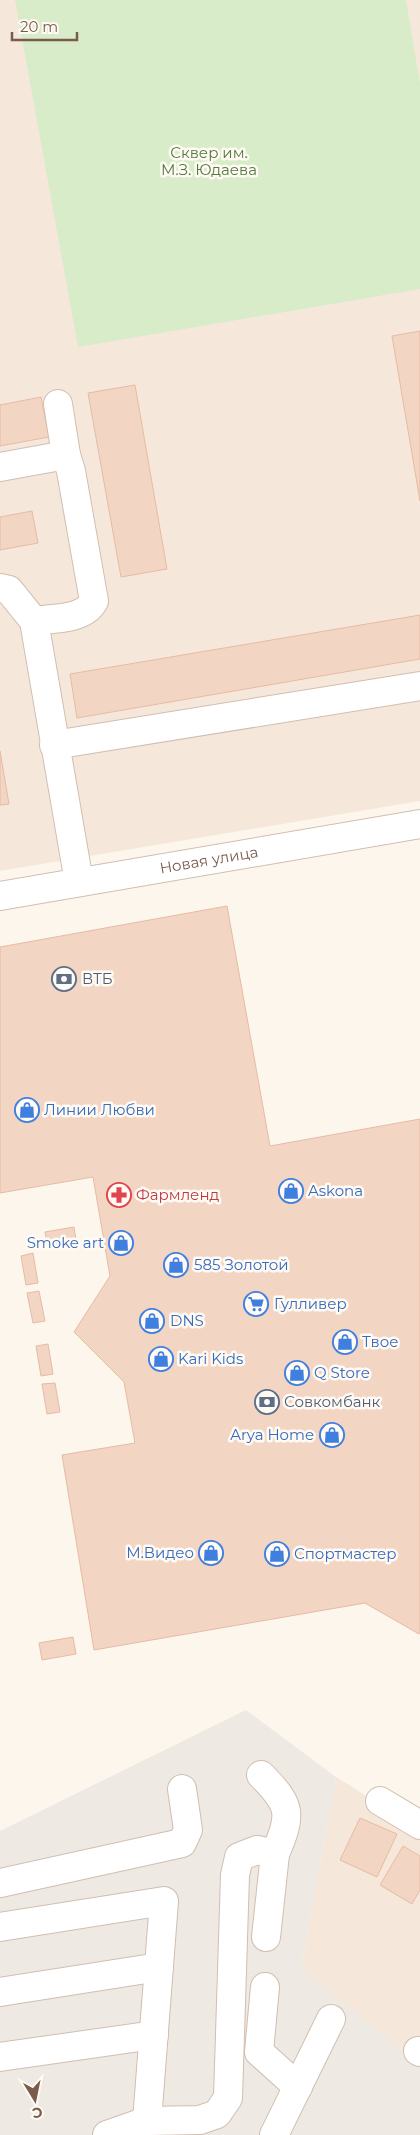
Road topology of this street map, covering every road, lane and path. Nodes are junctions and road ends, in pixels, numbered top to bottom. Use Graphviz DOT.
graph roads {
  1 [pos="58,404"];
  2 [pos="66,455"];
  3 [pos="0,467"];
  4 [pos="0,588"];
  5 [pos="34,621"];
  6 [pos="420,686"];
  7 [pos="54,745"];
  8 [pos="420,824"];
  9 [pos="79,882"];
  10 [pos="0,896"];
  11 [pos="261,1775"];
  12 [pos="182,1789"];
  13 [pos="380,1801"];
  14 [pos="420,1825"];
  15 [pos="275,1854"];
  16 [pos="0,1883"];
  17 [pos="0,1927"];
  18 [pos="266,1937"];
  19 [pos="159,1967"];
  20 [pos="264,1987"];
  21 [pos="0,1992"];
  22 [pos="331,2019"];
  23 [pos="154,2035"];
  24 [pos="0,2058"];
  25 [pos="298,2087"];
  26 [pos="147,2121"];
  27 [pos="107,2135"];
  28 [pos="274,2135"];
  1 -- 2 [label="street"];
  2 -- 3 [label="street"];
  2 -- 5 [label="street"];
  4 -- 5 [label="street"];
  5 -- 7 [label="street"];
  6 -- 7 [label="street"];
  7 -- 9 [label="street"];
  8 -- 9 [label="street, Новая улица"];
  9 -- 10 [label="street, Новая улица"];
  11 -- 15 [label="street"];
  12 -- 16 [label="street"];
  13 -- 14 [label="street"];
  15 -- 18 [label="street"];
  15 -- 26 [label="street"];
  17 -- 19 [label="street"];
  19 -- 21 [label="street"];
  19 -- 23 [label="street"];
  20 -- 25 [label="street"];
  22 -- 25 [label="street"];
  23 -- 24 [label="street"];
  23 -- 26 [label="street"];
  25 -- 28 [label="street"];
  26 -- 27 [label="street"];
}
